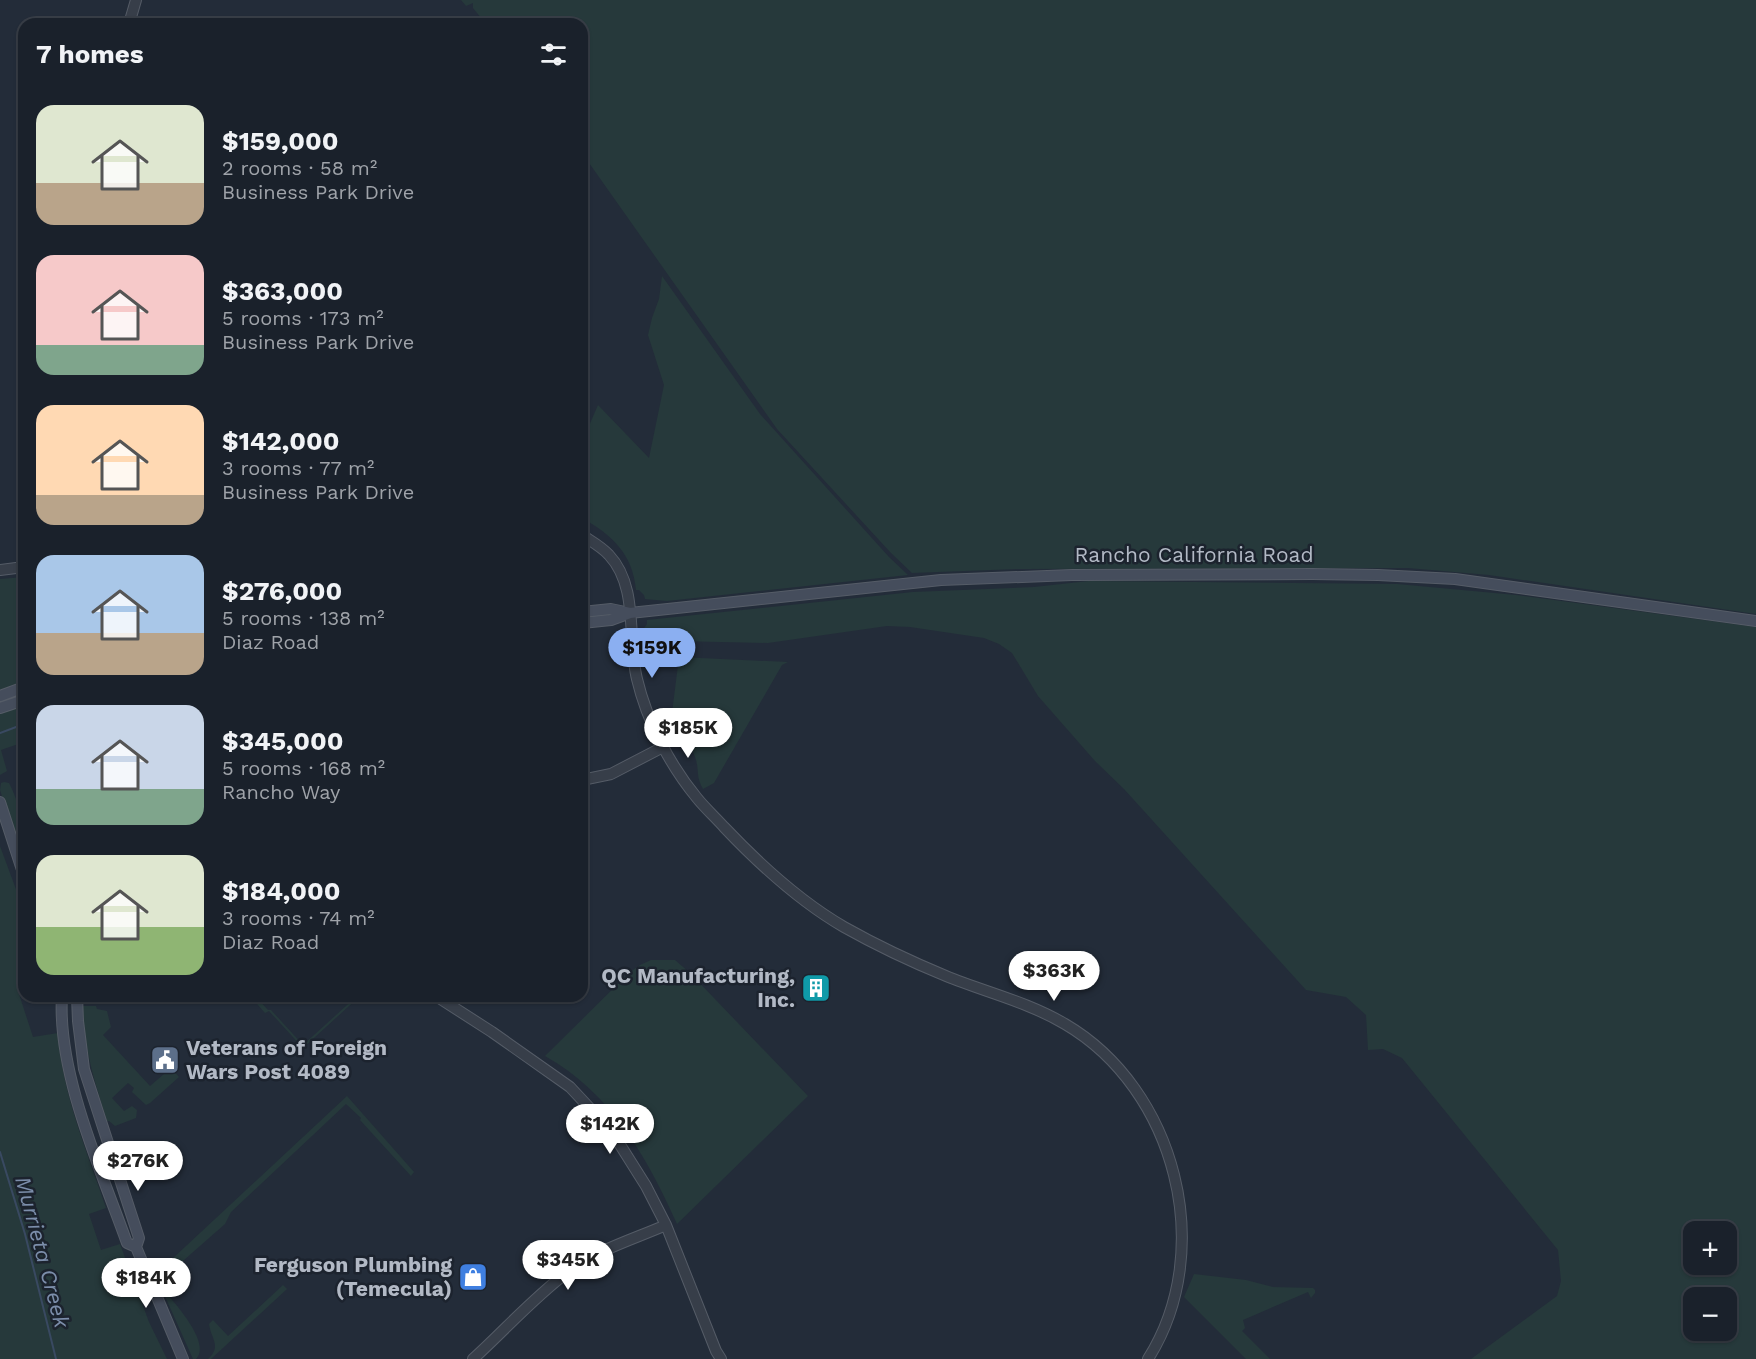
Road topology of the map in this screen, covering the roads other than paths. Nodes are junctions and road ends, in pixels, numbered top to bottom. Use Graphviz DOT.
graph roads {
  1 [pos="135,0"];
  2 [pos="130,18"];
  3 [pos="588,539"];
  4 [pos="18,568"];
  5 [pos="0,570"];
  6 [pos="588,611"];
  7 [pos="630,613"];
  8 [pos="1756,621"];
  9 [pos="588,622"];
  10 [pos="18,689"];
  11 [pos="0,696"];
  12 [pos="18,702"];
  13 [pos="0,708"];
  14 [pos="663,747"];
  15 [pos="588,779"];
  16 [pos="0,802"];
  17 [pos="18,858"];
  18 [pos="58,1002"];
  19 [pos="61,1002"];
  20 [pos="77,1002"];
  21 [pos="445,1002"];
  22 [pos="60,1019"];
  23 [pos="666,1225"];
  24 [pos="136,1247"];
  25 [pos="183,1359"];
  26 [pos="473,1359"];
  27 [pos="721,1359"];
  28 [pos="1148,1359"];
  1 -- 2 [label="street"];
  3 -- 7 [label="street"];
  4 -- 5 [label="street"];
  6 -- 7 [label="main road, Rancho California Road"];
  7 -- 8 [label="main road, Rancho California Road"];
  7 -- 9 [label="main road, Rancho California Road"];
  7 -- 14 [label="street"];
  10 -- 11 [label="main road"];
  12 -- 13 [label="main road"];
  14 -- 15 [label="street"];
  14 -- 28 [label="street"];
  16 -- 17 [label="main road"];
  18 -- 22 [label="main road"];
  19 -- 22 [label="main road"];
  20 -- 24 [label="main road"];
  21 -- 23 [label="street"];
  22 -- 24 [label="main road"];
  23 -- 26 [label="street"];
  23 -- 27 [label="street"];
  24 -- 25 [label="main road"];
}
